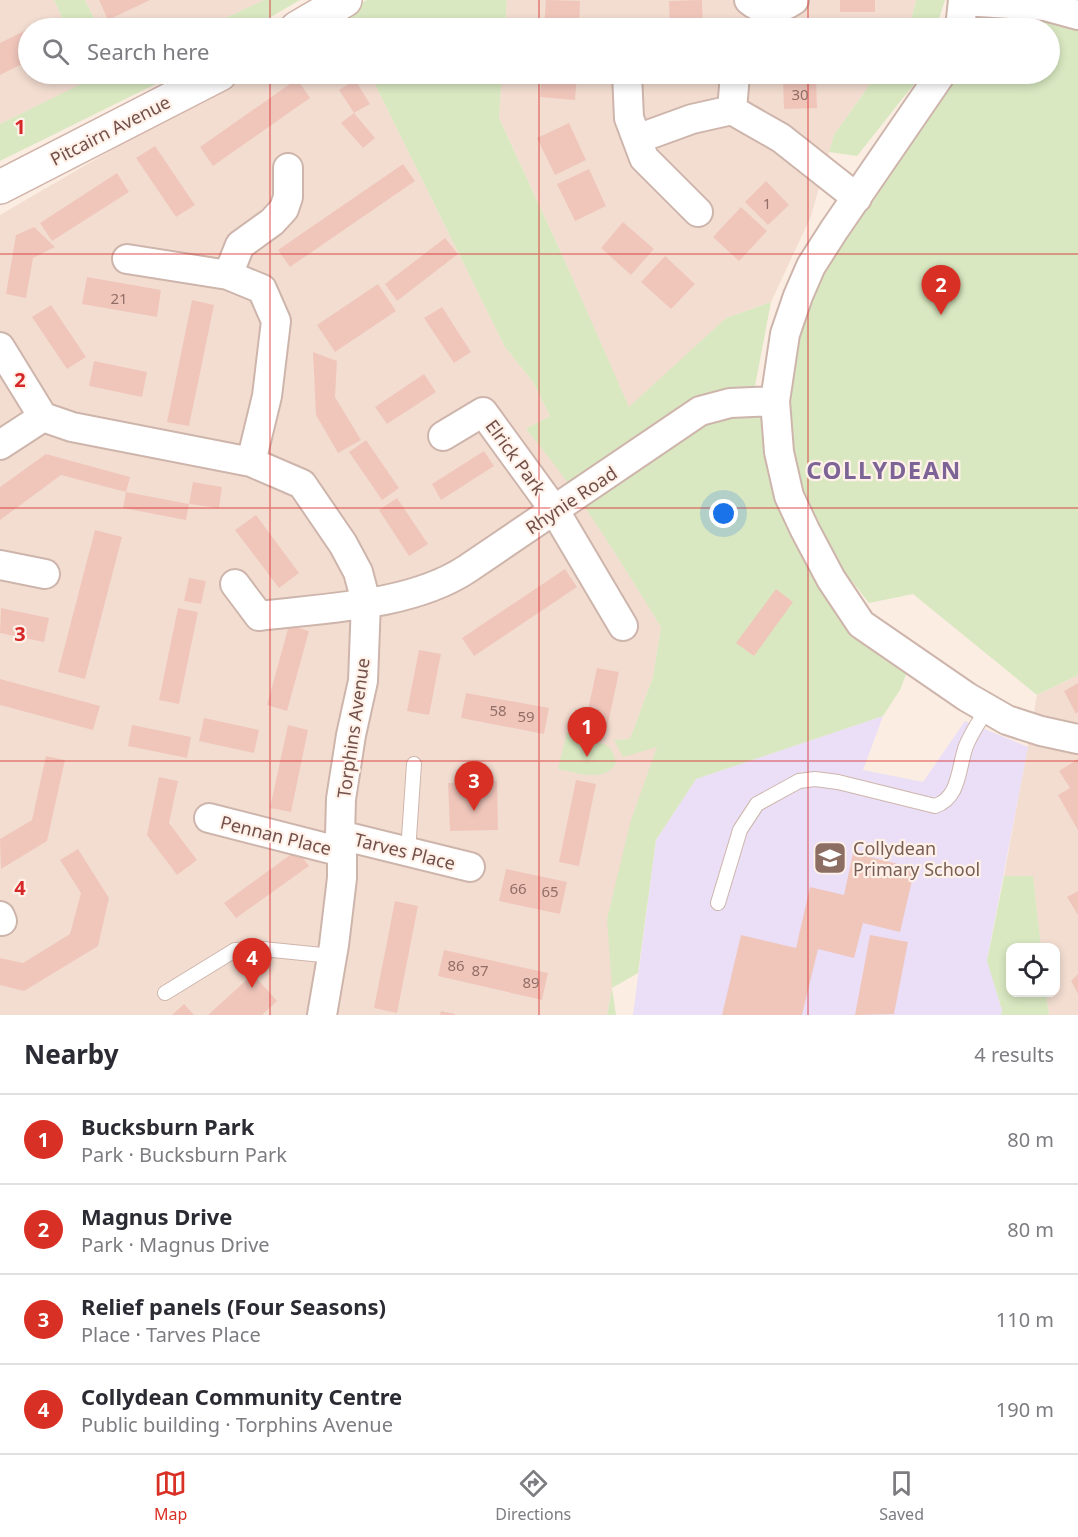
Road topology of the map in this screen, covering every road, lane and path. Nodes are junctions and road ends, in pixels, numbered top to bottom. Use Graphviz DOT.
graph roads {
  1 [pos="345,0"];
  2 [pos="794,0"];
  3 [pos="962,10"];
  4 [pos="755,12"];
  5 [pos="1078,15"];
  6 [pos="314,18"];
  7 [pos="201,84"];
  8 [pos="627,84"];
  9 [pos="734,84"];
  10 [pos="934,84"];
  11 [pos="732,110"];
  12 [pos="637,139"];
  13 [pos="288,168"];
  14 [pos="0,187"];
  15 [pos="857,198"];
  16 [pos="698,212"];
  17 [pos="127,259"];
  18 [pos="228,275"];
  19 [pos="0,347"];
  20 [pos="774,401"];
  21 [pos="43,417"];
  22 [pos="443,436"];
  23 [pos="0,445"];
  24 [pos="251,462"];
  25 [pos="555,512"];
  26 [pos="0,564"];
  27 [pos="45,574"];
  28 [pos="235,584"];
  29 [pos="366,602"];
  30 [pos="623,626"];
  31 [pos="987,708"];
  32 [pos="1078,739"];
  33 [pos="414,764"];
  34 [pos="209,818"];
  35 [pos="341,844"];
  36 [pos="408,852"];
  37 [pos="470,867"];
  38 [pos="718,903"];
  39 [pos="332,956"];
  40 [pos="165,993"];
  41 [pos="322,1015"];
  1 -- 6 [label="street"];
  2 -- 4 [label="street"];
  3 -- 5 [label="street"];
  7 -- 14 [label="street, Pitcairn Avenue"];
  8 -- 12 [label="street"];
  9 -- 11 [label="street"];
  10 -- 15 [label="street"];
  11 -- 12 [label="street"];
  11 -- 15 [label="street"];
  12 -- 16 [label="street"];
  13 -- 18 [label="street"];
  15 -- 20 [label="street"];
  17 -- 18 [label="street"];
  18 -- 24 [label="street"];
  19 -- 21 [label="street"];
  20 -- 25 [label="street, Rhynie Road"];
  20 -- 31 [label="street"];
  21 -- 23 [label="street"];
  21 -- 24 [label="street, Torphins Avenue"];
  22 -- 25 [label="street, Elrick Park"];
  24 -- 29 [label="street, Torphins Avenue"];
  25 -- 29 [label="street, Rhynie Road"];
  25 -- 30 [label="street"];
  26 -- 27 [label="street"];
  28 -- 29 [label="street, Rhynie Road"];
  29 -- 35 [label="street, Torphins Avenue"];
  31 -- 32 [label="street"];
  31 -- 38 [label="lane"];
  33 -- 36 [label="lane"];
  34 -- 35 [label="street, Pennan Place"];
  35 -- 36 [label="street, Tarves Place"];
  35 -- 39 [label="street, Torphins Avenue"];
  36 -- 37 [label="street, Tarves Place"];
  39 -- 40 [label="lane"];
  39 -- 41 [label="street, Torphins Avenue"];
}
